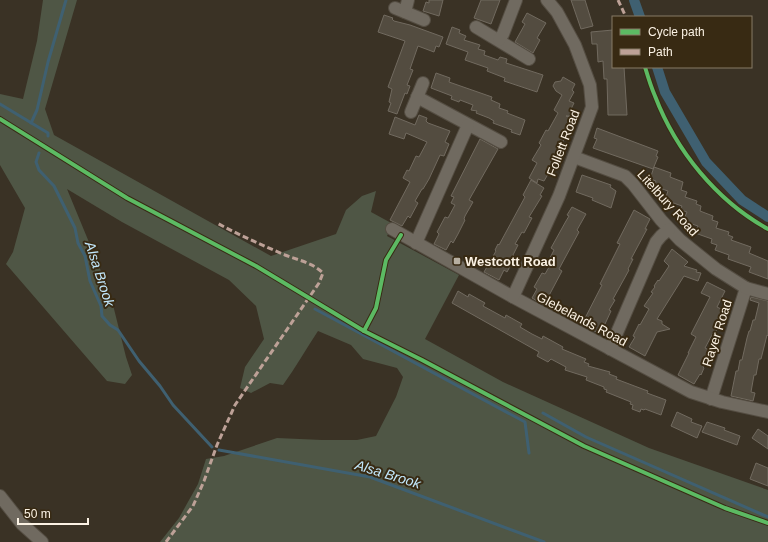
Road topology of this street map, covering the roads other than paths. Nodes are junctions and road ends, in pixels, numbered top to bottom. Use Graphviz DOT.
graph roads {
  1 [pos="408,0"];
  2 [pos="516,0"];
  3 [pos="547,0"];
  4 [pos="424,20"];
  5 [pos="476,27"];
  6 [pos="499,40"];
  7 [pos="529,59"];
  8 [pos="422,82"];
  9 [pos="417,97"];
  10 [pos="411,112"];
  11 [pos="468,125"];
  12 [pos="501,142"];
  13 [pos="574,157"];
  14 [pos="392,229"];
  15 [pos="669,229"];
  16 [pos="416,243"];
  17 [pos="736,280"];
  18 [pos="746,288"];
  19 [pos="768,294"];
  20 [pos="513,297"];
  21 [pos="610,350"];
  22 [pos="711,399"];
  23 [pos="768,412"];
  24 [pos="0,496"];
  25 [pos="42,542"];
  1 -- 4 [label="street"];
  2 -- 6 [label="street"];
  3 -- 13 [label="street, Follett Road"];
  5 -- 6 [label="street"];
  6 -- 7 [label="street"];
  8 -- 9 [label="street"];
  9 -- 10 [label="street"];
  9 -- 11 [label="street"];
  11 -- 12 [label="street"];
  11 -- 16 [label="street"];
  13 -- 15 [label="street, Litelbury Road"];
  13 -- 20 [label="street, Follett Road"];
  14 -- 16 [label="street, Glebelands Road"];
  15 -- 17 [label="street, Litelbury Road"];
  15 -- 21 [label="street"];
  16 -- 20 [label="street, Glebelands Road"];
  17 -- 18 [label="street, Rayer Road"];
  18 -- 19 [label="street"];
  18 -- 22 [label="street, Rayer Road"];
  20 -- 21 [label="street, Glebelands Road"];
  21 -- 22 [label="street, Glebelands Road"];
  22 -- 23 [label="street, Glebelands Road"];
  24 -- 25 [label="street"];
}
